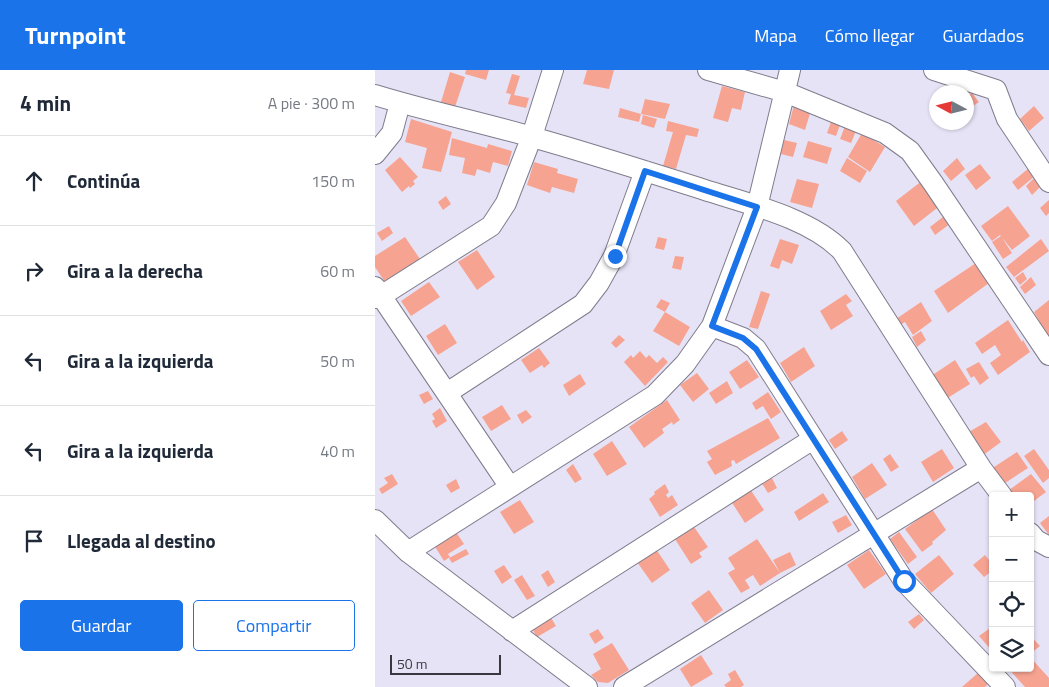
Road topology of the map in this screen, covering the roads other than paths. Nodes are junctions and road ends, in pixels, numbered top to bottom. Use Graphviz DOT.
graph roads {
  1 [pos="553,70"];
  2 [pos="708,70"];
  3 [pos="790,70"];
  4 [pos="934,70"];
  5 [pos="967,75"];
  6 [pos="785,92"];
  7 [pos="375,95"];
  8 [pos="400,103"];
  9 [pos="532,136"];
  10 [pos="375,154"];
  11 [pos="645,171"];
  12 [pos="1049,182"];
  13 [pos="757,207"];
  14 [pos="377,294"];
  15 [pos="712,326"];
  16 [pos="1049,355"];
  17 [pos="447,392"];
  18 [pos="813,439"];
  19 [pos="981,468"];
  20 [pos="510,487"];
  21 [pos="999,492"];
  22 [pos="375,520"];
  23 [pos="874,534"];
  24 [pos="1033,537"];
  25 [pos="1049,547"];
  26 [pos="408,552"];
  27 [pos="512,631"];
  28 [pos="587,687"];
  29 [pos="624,687"];
  30 [pos="1005,687"];
  1 -- 9 [label="street"];
  2 -- 6 [label="street"];
  3 -- 6 [label="street"];
  4 -- 5 [label="street"];
  5 -- 12 [label="street"];
  6 -- 13 [label="street"];
  6 -- 16 [label="street"];
  7 -- 8 [label="street"];
  8 -- 9 [label="street"];
  8 -- 10 [label="street"];
  9 -- 11 [label="street"];
  9 -- 14 [label="street"];
  11 -- 13 [label="street"];
  11 -- 17 [label="street"];
  13 -- 15 [label="street"];
  13 -- 19 [label="street"];
  14 -- 17 [label="street"];
  15 -- 18 [label="street"];
  15 -- 20 [label="street"];
  17 -- 20 [label="street"];
  18 -- 23 [label="street"];
  18 -- 27 [label="street"];
  19 -- 21 [label="street"];
  19 -- 23 [label="street"];
  20 -- 26 [label="street"];
  22 -- 26 [label="street"];
  23 -- 29 [label="street"];
  23 -- 30 [label="street"];
  24 -- 25 [label="street"];
  26 -- 27 [label="street"];
  27 -- 28 [label="street"];
}
